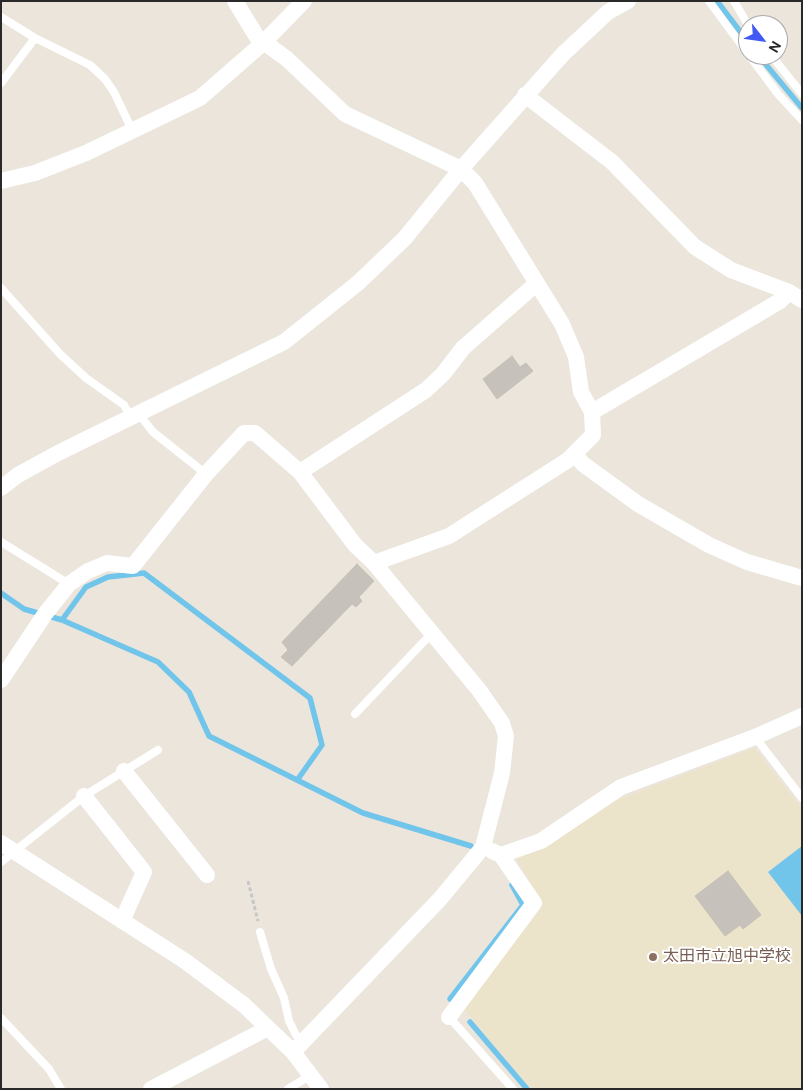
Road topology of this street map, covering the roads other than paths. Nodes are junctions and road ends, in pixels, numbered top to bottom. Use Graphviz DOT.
graph roads {
  1 [pos="235,1"];
  2 [pos="304,1"];
  3 [pos="628,1"];
  4 [pos="708,1"];
  5 [pos="734,1"];
  6 [pos="742,15"];
  7 [pos="1,17"];
  8 [pos="35,38"];
  9 [pos="738,41"];
  10 [pos="263,43"];
  11 [pos="756,65"];
  12 [pos="779,65"];
  13 [pos="1,83"];
  14 [pos="802,94"];
  15 [pos="525,95"];
  16 [pos="802,120"];
  17 [pos="132,130"];
  18 [pos="461,170"];
  19 [pos="1,181"];
  20 [pos="537,283"];
  21 [pos="1,288"];
  22 [pos="795,296"];
  23 [pos="592,412"];
  24 [pos="135,415"];
  25 [pos="575,455"];
  26 [pos="300,472"];
  27 [pos="206,474"];
  28 [pos="1,488"];
  29 [pos="1,542"];
  30 [pos="374,562"];
  31 [pos="802,578"];
  32 [pos="69,584"];
  33 [pos="432,632"];
  34 [pos="1,680"];
  35 [pos="355,714"];
  36 [pos="802,716"];
  37 [pos="754,737"];
  38 [pos="158,750"];
  39 [pos="124,771"];
  40 [pos="84,796"];
  41 [pos="802,798"];
  42 [pos="1,843"];
  43 [pos="483,847"];
  44 [pos="16,852"];
  45 [pos="501,855"];
  46 [pos="1,862"];
  47 [pos="208,875"];
  48 [pos="122,921"];
  49 [pos="260,932"];
  50 [pos="449,1017"];
  51 [pos="1,1018"];
  52 [pos="268,1028"];
  53 [pos="298,1046"];
  54 [pos="311,1075"];
  55 [pos="61,1089"];
  56 [pos="151,1089"];
  57 [pos="288,1089"];
  58 [pos="321,1089"];
  59 [pos="513,1089"];
  1 -- 10 [label="street"];
  2 -- 10 [label="street"];
  3 -- 15 [label="street"];
  4 -- 9 [label="lane"];
  5 -- 6 [label="lane"];
  7 -- 8 [label="lane"];
  8 -- 13 [label="lane"];
  8 -- 17 [label="lane"];
  10 -- 17 [label="street"];
  10 -- 18 [label="street"];
  11 -- 16 [label="lane"];
  12 -- 14 [label="lane"];
  15 -- 18 [label="street"];
  15 -- 22 [label="street"];
  17 -- 19 [label="street"];
  18 -- 20 [label="street"];
  18 -- 24 [label="street"];
  20 -- 23 [label="street"];
  20 -- 26 [label="street"];
  21 -- 24 [label="lane"];
  22 -- 23 [label="street"];
  23 -- 25 [label="street"];
  24 -- 27 [label="lane"];
  24 -- 28 [label="street"];
  25 -- 30 [label="street"];
  25 -- 31 [label="street"];
  26 -- 27 [label="street"];
  26 -- 30 [label="street"];
  27 -- 32 [label="street"];
  29 -- 32 [label="lane"];
  30 -- 33 [label="street"];
  32 -- 34 [label="street"];
  33 -- 35 [label="lane"];
  33 -- 43 [label="street"];
  36 -- 37 [label="street"];
  37 -- 41 [label="lane"];
  37 -- 45 [label="street"];
  38 -- 39 [label="lane"];
  39 -- 40 [label="lane"];
  39 -- 47 [label="street"];
  40 -- 44 [label="lane"];
  40 -- 48 [label="street"];
  42 -- 44 [label="street"];
  43 -- 45 [label="street"];
  43 -- 53 [label="street"];
  44 -- 46 [label="lane"];
  44 -- 48 [label="street"];
  45 -- 50 [label="street"];
  48 -- 52 [label="street"];
  49 -- 53 [label="lane"];
  50 -- 59 [label="lane"];
  51 -- 55 [label="lane"];
  52 -- 53 [label="street"];
  52 -- 56 [label="street"];
  53 -- 54 [label="street"];
  54 -- 57 [label="lane"];
  54 -- 58 [label="street"];
}
